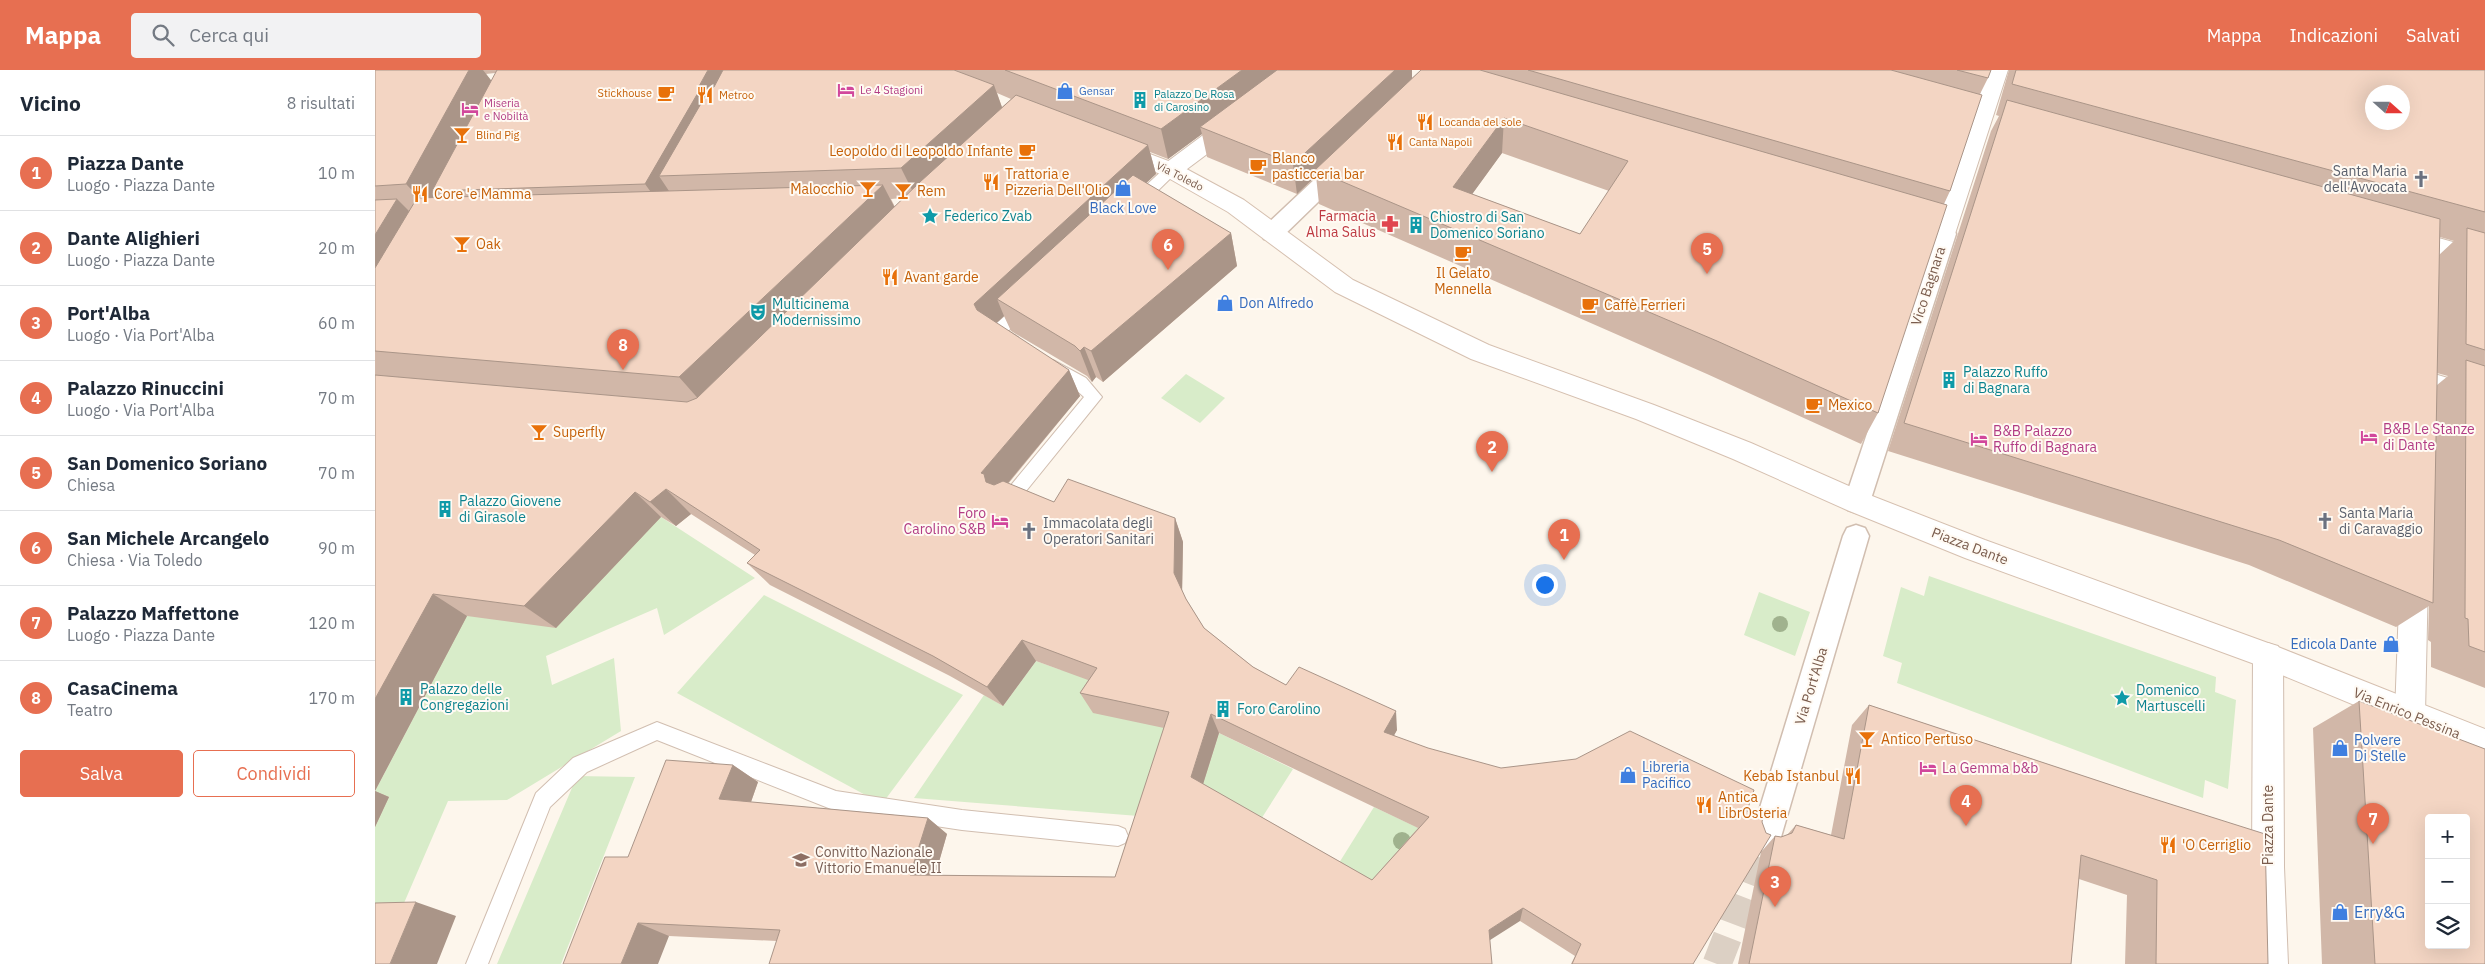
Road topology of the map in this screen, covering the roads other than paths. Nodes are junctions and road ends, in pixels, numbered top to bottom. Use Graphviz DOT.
graph roads {
  1 [pos="1998,70"];
  2 [pos="1251,110"];
  3 [pos="1096,142"];
  4 [pos="1358,151"];
  5 [pos="1171,170"];
  6 [pos="1126,212"];
  7 [pos="1879,214"];
  8 [pos="2387,232"];
  9 [pos="1272,233"];
  10 [pos="1945,234"];
  11 [pos="2424,242"];
  12 [pos="2485,260"];
  13 [pos="2423,270"];
  14 [pos="1033,299"];
  15 [pos="1022,347"];
  16 [pos="2421,347"];
  17 [pos="1039,357"];
  18 [pos="2421,376"];
  19 [pos="2485,395"];
  20 [pos="2420,405"];
  21 [pos="1008,501"];
  22 [pos="1857,502"];
  23 [pos="1856,536"];
  24 [pos="2415,551"];
  25 [pos="2268,656"];
  26 [pos="2330,681"];
  27 [pos="2410,714"];
  28 [pos="2485,744"];
  29 [pos="1118,836"];
  30 [pos="1766,837"];
  31 [pos="477,964"];
  32 [pos="2271,964"];
  1 -- 10 [label="main road, Vico Bagnara"];
  2 -- 5 [label="main road"];
  3 -- 5 [label="main road, Via Toledo"];
  4 -- 9 [label="street"];
  5 -- 6 [label="lane"];
  5 -- 9 [label="main road, Via Toledo"];
  7 -- 10 [label="main road"];
  8 -- 11 [label="main road"];
  9 -- 22 [label="main road, Piazza Dante"];
  10 -- 22 [label="street, Vico Bagnara"];
  11 -- 12 [label="main road"];
  11 -- 13 [label="main road"];
  14 -- 15 [label="lane"];
  16 -- 18 [label="main road"];
  17 -- 21 [label="lane"];
  18 -- 19 [label="lane"];
  18 -- 20 [label="main road"];
  22 -- 25 [label="main road, Piazza Dante"];
  23 -- 30 [label="street, Via Port'Alba"];
  24 -- 27 [label="main road"];
  25 -- 26 [label="main road, Piazza Dante"];
  25 -- 32 [label="main road, Piazza Dante"];
  26 -- 27 [label="main road, Via Enrico Pessina"];
  27 -- 28 [label="main road, Via Enrico Pessina"];
  29 -- 31 [label="lane"];
}
